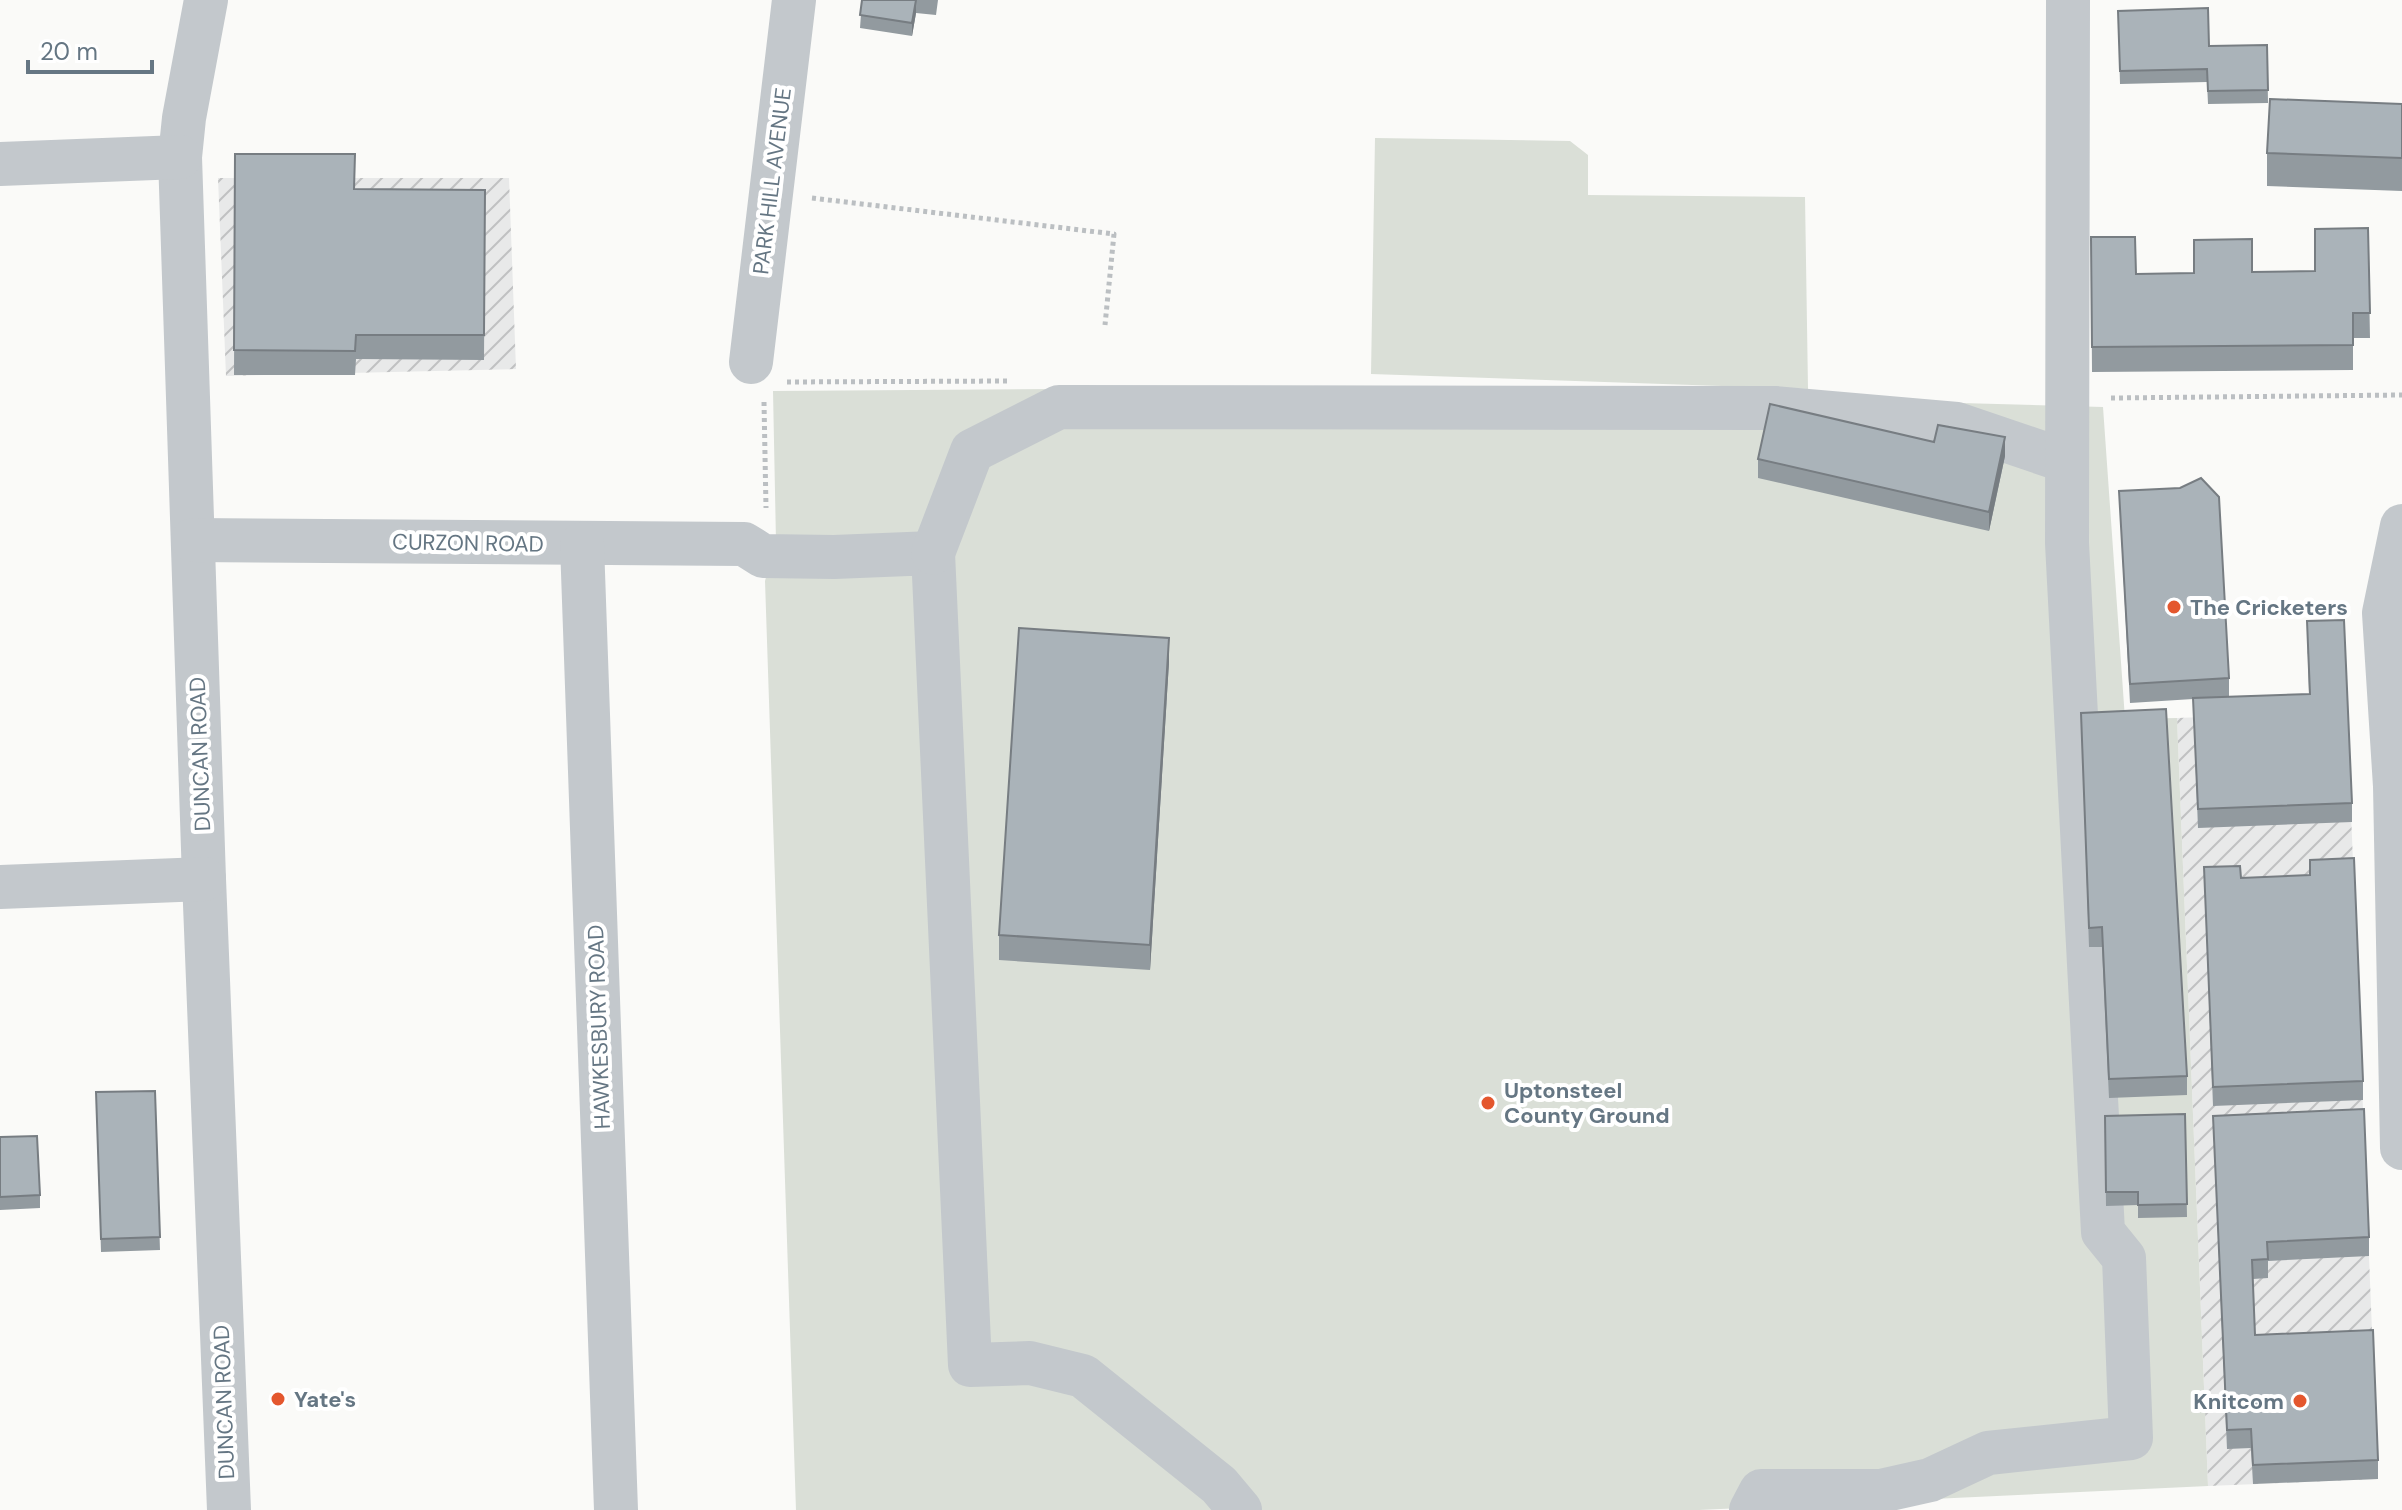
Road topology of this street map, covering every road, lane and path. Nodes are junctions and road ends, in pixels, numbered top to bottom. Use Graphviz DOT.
graph roads {
  1 [pos="206,0"];
  2 [pos="794,0"];
  3 [pos="2068,0"];
  4 [pos="180,157"];
  5 [pos="0,164"];
  6 [pos="771,193"];
  7 [pos="1105,325"];
  8 [pos="751,362"];
  9 [pos="2066,461"];
  10 [pos="2402,526"];
  11 [pos="193,540"];
  12 [pos="582,544"];
  13 [pos="933,553"];
  14 [pos="2398,786"];
  15 [pos="204,879"];
  16 [pos="0,887"];
  17 [pos="2402,1140"];
  18 [pos="2402,1148"];
  19 [pos="229,1510"];
  20 [pos="616,1510"];
  21 [pos="1240,1510"];
  22 [pos="1751,1510"];
  1 -- 4 [label="street, DUNCAN ROAD"];
  2 -- 6 [label="street, PARK HILL AVENUE"];
  3 -- 9 [label="street"];
  4 -- 5 [label="street"];
  4 -- 11 [label="street, DUNCAN ROAD"];
  6 -- 7 [label="path"];
  6 -- 8 [label="street, PARK HILL AVENUE"];
  9 -- 13 [label="street"];
  9 -- 22 [label="street"];
  10 -- 14 [label="street"];
  11 -- 12 [label="street, CURZON ROAD"];
  11 -- 15 [label="street, DUNCAN ROAD"];
  12 -- 13 [label="street, CURZON ROAD"];
  12 -- 20 [label="street, HAWKESBURY ROAD"];
  13 -- 21 [label="street"];
  14 -- 17 [label="street"];
  15 -- 16 [label="street"];
  15 -- 19 [label="street, DUNCAN ROAD"];
  17 -- 18 [label="street"];
}
